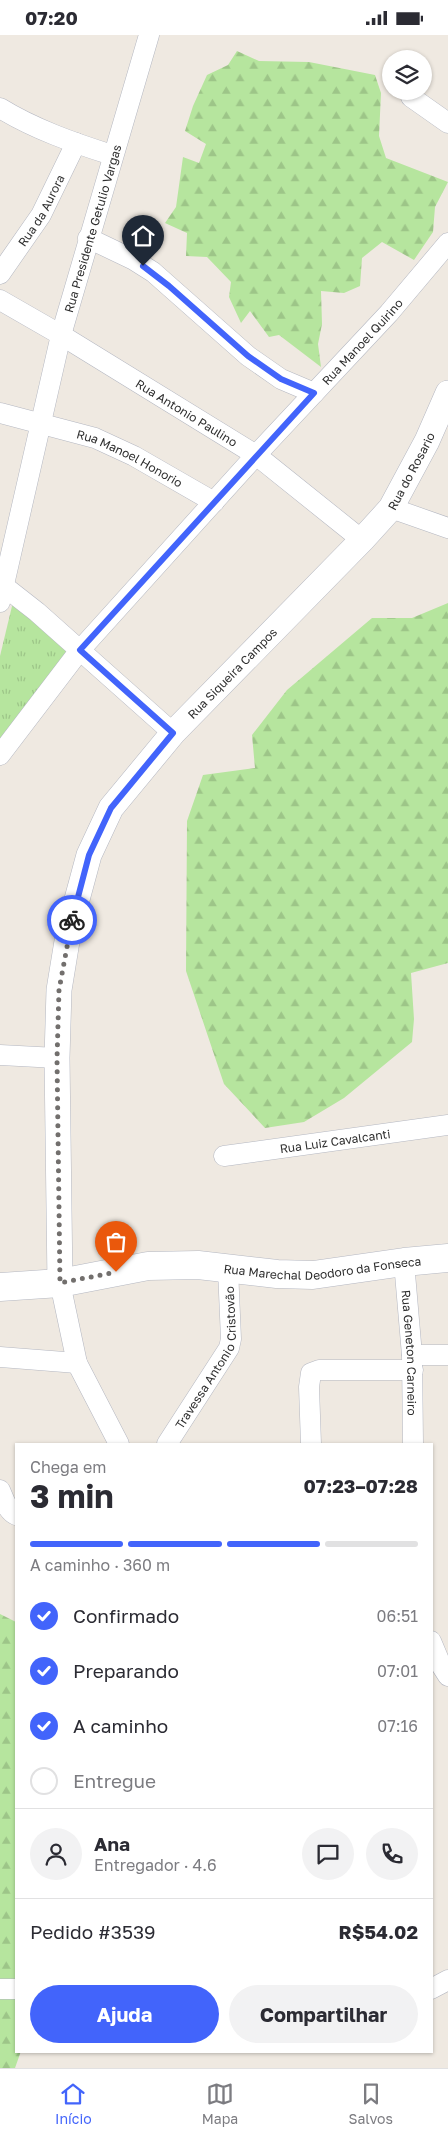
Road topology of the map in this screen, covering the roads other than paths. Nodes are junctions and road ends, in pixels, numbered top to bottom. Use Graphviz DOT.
graph roads {
  1 [pos="149,35"];
  2 [pos="415,100"];
  3 [pos="0,108"];
  4 [pos="448,123"];
  5 [pos="76,143"];
  6 [pos="112,155"];
  7 [pos="88,238"];
  8 [pos="448,243"];
  9 [pos="0,274"];
  10 [pos="0,300"];
  11 [pos="61,335"];
  12 [pos="314,393"];
  13 [pos="448,393"];
  14 [pos="0,413"];
  15 [pos="40,423"];
  16 [pos="256,455"];
  17 [pos="214,502"];
  18 [pos="391,508"];
  19 [pos="448,528"];
  20 [pos="362,540"];
  21 [pos="1,590"];
  22 [pos="80,650"];
  23 [pos="173,733"];
  24 [pos="0,755"];
  25 [pos="0,1055"];
  26 [pos="57,1059"];
  27 [pos="448,1125"];
  28 [pos="224,1156"];
  29 [pos="448,1258"];
  30 [pos="404,1262"];
  31 [pos="228,1269"];
  32 [pos="60,1283"];
  33 [pos="0,1287"];
  34 [pos="448,1355"];
  35 [pos="0,1357"];
  36 [pos="77,1363"];
  37 [pos="413,1363"];
  38 [pos="118,1443"];
  39 [pos="168,1443"];
  40 [pos="311,1443"];
  41 [pos="413,1443"];
  42 [pos="0,1490"];
  43 [pos="15,1514"];
  44 [pos="433,1647"];
  45 [pos="440,1670"];
  46 [pos="448,1980"];
  47 [pos="433,1988"];
  48 [pos="0,1989"];
  49 [pos="15,1989"];
  1 -- 6 [label="street, Rua Presidente Getulio Vargas"];
  2 -- 4 [label="street"];
  3 -- 5 [label="street"];
  5 -- 6 [label="street"];
  5 -- 9 [label="street, Rua da Aurora"];
  6 -- 7 [label="street, Rua Presidente Getulio Vargas"];
  7 -- 11 [label="street, Rua Presidente Getulio Vargas"];
  7 -- 12 [label="street"];
  8 -- 12 [label="street, Rua Manoel Quirino"];
  10 -- 11 [label="street, Rua Antonio Paulino"];
  11 -- 15 [label="street, Rua Presidente Getulio Vargas"];
  11 -- 16 [label="street, Rua Antonio Paulino"];
  12 -- 16 [label="street, Rua Manoel Quirino"];
  13 -- 18 [label="street, Rua do Rosario"];
  14 -- 15 [label="street, Rua Manoel Honorio"];
  15 -- 17 [label="street, Rua Manoel Honorio"];
  15 -- 21 [label="street, Rua Presidente Getulio Vargas"];
  16 -- 17 [label="street, Rua Manoel Quirino"];
  16 -- 20 [label="street, Rua Antonio Paulino"];
  17 -- 22 [label="street, Rua Manoel Quirino"];
  18 -- 19 [label="street"];
  18 -- 20 [label="street, Rua do Rosario"];
  20 -- 23 [label="street, Rua Siqueira Campos"];
  21 -- 22 [label="street"];
  22 -- 23 [label="street"];
  22 -- 24 [label="street, Rua Manoel Quirino"];
  23 -- 26 [label="street, Rua Siqueira Campos"];
  25 -- 26 [label="street"];
  26 -- 32 [label="street, Rua Siqueira Campos"];
  27 -- 28 [label="street, Rua Luiz Cavalcanti"];
  29 -- 30 [label="main road, Rua Marechal Deodoro da Fonseca"];
  30 -- 31 [label="main road, Rua Marechal Deodoro da Fonseca"];
  30 -- 37 [label="street, Rua Geneton Carneiro"];
  31 -- 32 [label="main road, Rua Marechal Deodoro da Fonseca"];
  31 -- 39 [label="street, Travessa Antonio Cristovão"];
  32 -- 33 [label="main road, Rua Marechal Deodoro da Fonseca"];
  32 -- 36 [label="street"];
  34 -- 37 [label="street"];
  35 -- 36 [label="street"];
  36 -- 38 [label="street"];
  37 -- 40 [label="street"];
  37 -- 41 [label="street, Rua Geneton Carneiro"];
  42 -- 43 [label="street"];
  44 -- 45 [label="street"];
  46 -- 47 [label="street"];
  48 -- 49 [label="street"];
}
